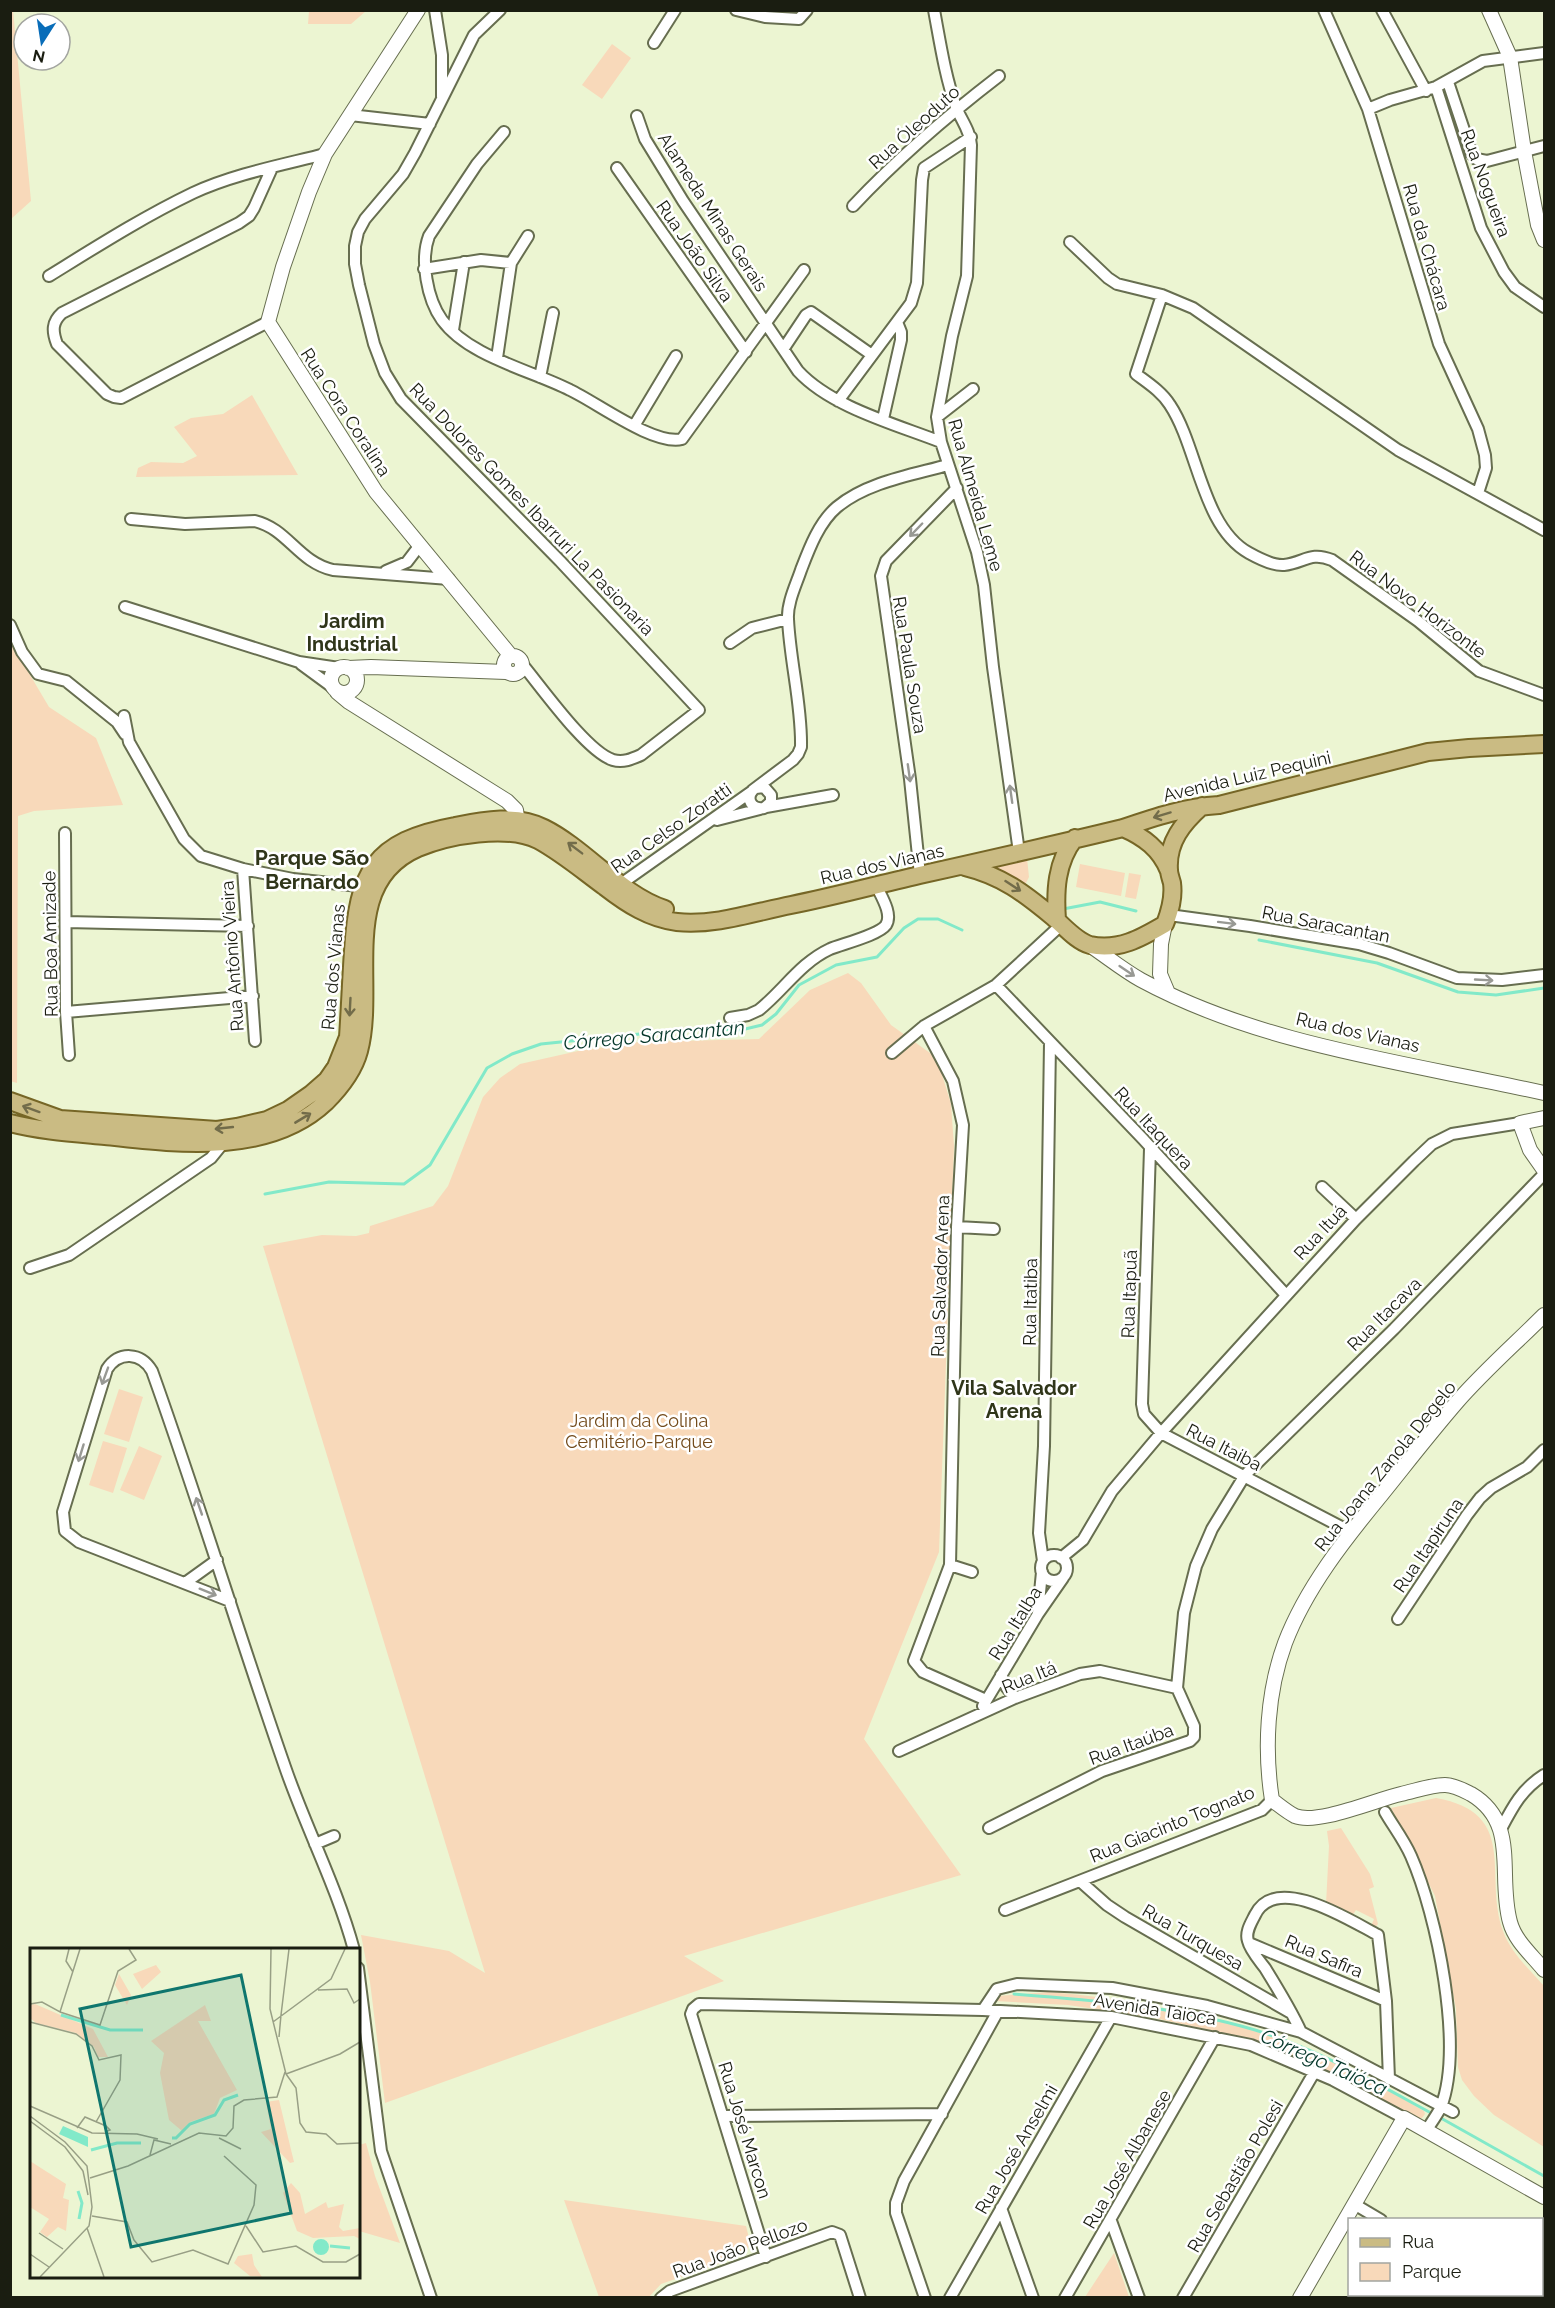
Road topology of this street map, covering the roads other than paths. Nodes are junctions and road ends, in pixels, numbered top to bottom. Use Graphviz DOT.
graph roads {
  1 [pos="418,10"];
  2 [pos="435,10"];
  3 [pos="500,10"];
  4 [pos="675,10"];
  5 [pos="736,10"];
  6 [pos="807,10"];
  7 [pos="934,10"];
  8 [pos="1324,10"];
  9 [pos="1382,10"];
  10 [pos="1489,10"];
  11 [pos="654,43"];
  12 [pos="1545,53"];
  13 [pos="1510,57"];
  14 [pos="999,76"];
  15 [pos="1448,82"];
  16 [pos="1431,89"];
  17 [pos="441,101"];
  18 [pos="1368,108"];
  19 [pos="958,112"];
  20 [pos="350,116"];
  21 [pos="637,116"];
  22 [pos="430,124"];
  23 [pos="504,132"];
  24 [pos="969,133"];
  25 [pos="1545,146"];
  26 [pos="1524,151"];
  27 [pos="325,154"];
  28 [pos="272,168"];
  29 [pos="617,168"];
  30 [pos="853,206"];
  31 [pos="528,236"];
  32 [pos="1545,240"];
  33 [pos="1070,242"];
  34 [pos="464,262"];
  35 [pos="511,262"];
  36 [pos="424,269"];
  37 [pos="804,270"];
  38 [pos="49,276"];
  39 [pos="1162,295"];
  40 [pos="1545,307"];
  41 [pos="553,313"];
  42 [pos="268,322"];
  43 [pos="897,322"];
  44 [pos="769,326"];
  45 [pos="453,330"];
  46 [pos="782,346"];
  47 [pos="746,352"];
  48 [pos="872,355"];
  49 [pos="676,356"];
  50 [pos="497,358"];
  51 [pos="540,377"];
  52 [pos="973,389"];
  53 [pos="838,401"];
  54 [pos="937,417"];
  55 [pos="883,419"];
  56 [pos="634,426"];
  57 [pos="940,442"];
  58 [pos="948,465"];
  59 [pos="957,488"];
  60 [pos="1478,493"];
  61 [pos="131,519"];
  62 [pos="1545,530"];
  63 [pos="420,545"];
  64 [pos="383,572"];
  65 [pos="449,579"];
  66 [pos="125,607"];
  67 [pos="788,619"];
  68 [pos="10,625"];
  69 [pos="730,643"];
  70 [pos="517,660"];
  71 [pos="299,662"];
  72 [pos="343,668"];
  73 [pos="391,669"];
  74 [pos="355,686"];
  75 [pos="334,689"];
  76 [pos="1545,695"];
  77 [pos="371,715"];
  78 [pos="124,716"];
  79 [pos="129,739"];
  80 [pos="1545,744"];
  81 [pos="590,746"];
  82 [pos="754,790"];
  83 [pos="833,795"];
  84 [pos="1202,806"];
  85 [pos="764,808"];
  86 [pos="711,822"];
  87 [pos="519,827"];
  88 [pos="1123,828"];
  89 [pos="65,833"];
  90 [pos="1075,838"];
  91 [pos="1019,852"];
  92 [pos="961,866"];
  93 [pos="243,869"];
  94 [pos="1169,871"];
  95 [pos="920,875"];
  96 [pos="876,885"];
  97 [pos="368,887"];
  98 [pos="616,887"];
  99 [pos="1167,920"];
  100 [pos="66,922"];
  101 [pos="1059,923"];
  102 [pos="248,926"];
  103 [pos="1088,944"];
  104 [pos="1545,975"];
  105 [pos="996,985"];
  106 [pos="1168,993"];
  107 [pos="252,996"];
  108 [pos="66,1012"];
  109 [pos="730,1018"];
  110 [pos="924,1026"];
  111 [pos="255,1041"];
  112 [pos="1050,1043"];
  113 [pos="892,1053"];
  114 [pos="69,1055"];
  115 [pos="1545,1093"];
  116 [pos="10,1101"];
  117 [pos="1545,1118"];
  118 [pos="1520,1123"];
  119 [pos="10,1124"];
  120 [pos="224,1142"];
  121 [pos="1150,1149"];
  122 [pos="1545,1172"];
  123 [pos="1322,1187"];
  124 [pos="1356,1219"];
  125 [pos="957,1227"];
  126 [pos="994,1229"];
  127 [pos="30,1268"];
  128 [pos="1286,1295"];
  129 [pos="1545,1315"];
  130 [pos="1161,1433"];
  131 [pos="1545,1450"];
  132 [pos="1245,1475"];
  133 [pos="1351,1532"];
  134 [pos="1083,1540"];
  135 [pos="1061,1558"];
  136 [pos="217,1560"];
  137 [pos="950,1565"];
  138 [pos="1042,1567"];
  139 [pos="972,1572"];
  140 [pos="1065,1574"];
  141 [pos="185,1583"];
  142 [pos="230,1602"];
  143 [pos="1038,1614"];
  144 [pos="1398,1619"];
  145 [pos="1001,1675"];
  146 [pos="1177,1688"];
  147 [pos="1015,1698"];
  148 [pos="986,1700"];
  149 [pos="978,1717"];
  150 [pos="899,1751"];
  151 [pos="1545,1775"];
  152 [pos="1272,1800"];
  153 [pos="1385,1812"];
  154 [pos="989,1828"];
  155 [pos="1501,1829"];
  156 [pos="333,1836"];
  157 [pos="315,1844"];
  158 [pos="1080,1881"];
  159 [pos="1005,1910"];
  160 [pos="1248,1942"];
  161 [pos="353,1948"];
  162 [pos="1545,1970"];
  163 [pos="360,1984"];
  164 [pos="1386,2001"];
  165 [pos="983,2010"];
  166 [pos="998,2011"];
  167 [pos="692,2014"];
  168 [pos="1294,2014"];
  169 [pos="1111,2017"];
  170 [pos="1301,2032"];
  171 [pos="1215,2037"];
  172 [pos="1315,2071"];
  173 [pos="1389,2079"];
  174 [pos="1453,2112"];
  175 [pos="942,2114"];
  176 [pos="723,2116"];
  177 [pos="1404,2118"];
  178 [pos="1434,2118"];
  179 [pos="1545,2197"];
  180 [pos="1354,2204"];
  181 [pos="1001,2208"];
  182 [pos="1378,2218"];
  183 [pos="1111,2222"];
  184 [pos="766,2257"];
  185 [pos="1306,2296"];
  186 [pos="430,2297"];
  187 [pos="661,2298"];
  188 [pos="860,2298"];
  189 [pos="925,2298"];
  190 [pos="950,2298"];
  191 [pos="1033,2298"];
  192 [pos="1065,2298"];
  193 [pos="1139,2298"];
  194 [pos="1183,2298"];
  1 -- 20 [label="street"];
  2 -- 17 [label="street"];
  3 -- 17 [label="street, Rua Dolores Gomes Ibarruri La Pasionaria"];
  4 -- 11 [label="street"];
  5 -- 6 [label="street"];
  7 -- 19 [label="street"];
  8 -- 18 [label="street, Rua da Chácara"];
  9 -- 16 [label="street, Rua Nogueira"];
  10 -- 13 [label="street"];
  12 -- 13 [label="street"];
  13 -- 15 [label="street"];
  13 -- 26 [label="street"];
  14 -- 19 [label="street, Rua Óleoduto"];
  15 -- 16 [label="street"];
  15 -- 26 [label="street"];
  16 -- 18 [label="street"];
  16 -- 40 [label="street, Rua Nogueira"];
  17 -- 22 [label="street, Rua Dolores Gomes Ibarruri La Pasionaria"];
  18 -- 60 [label="street, Rua da Chácara"];
  19 -- 24 [label="street"];
  19 -- 30 [label="street, Rua Óleoduto"];
  20 -- 22 [label="street"];
  20 -- 27 [label="street"];
  21 -- 44 [label="street, Alameda Minas Gerais"];
  22 -- 81 [label="street, Rua Dolores Gomes Ibarruri La Pasionaria"];
  23 -- 36 [label="street"];
  24 -- 43 [label="street"];
  24 -- 54 [label="street, Rua Almeida Leme"];
  25 -- 26 [label="street"];
  26 -- 32 [label="street"];
  27 -- 28 [label="street"];
  27 -- 42 [label="street"];
  28 -- 38 [label="street"];
  28 -- 42 [label="street"];
  29 -- 47 [label="street, Rua João Silva"];
  31 -- 35 [label="street"];
  33 -- 39 [label="street"];
  34 -- 35 [label="street"];
  34 -- 36 [label="street"];
  34 -- 45 [label="street"];
  35 -- 50 [label="street"];
  36 -- 45 [label="street"];
  37 -- 44 [label="street"];
  39 -- 60 [label="street"];
  39 -- 76 [label="street, Rua Novo Horizonte"];
  41 -- 51 [label="street"];
  42 -- 63 [label="street, Rua Cora Coralina"];
  43 -- 48 [label="street"];
  43 -- 55 [label="street"];
  44 -- 46 [label="street, Alameda Minas Gerais"];
  44 -- 47 [label="street"];
  45 -- 50 [label="street"];
  46 -- 48 [label="street"];
  46 -- 53 [label="street, Alameda Minas Gerais"];
  47 -- 56 [label="street"];
  48 -- 53 [label="street"];
  49 -- 56 [label="street"];
  50 -- 51 [label="street"];
  51 -- 56 [label="street"];
  52 -- 54 [label="street"];
  53 -- 55 [label="street, Alameda Minas Gerais"];
  54 -- 57 [label="street, Rua Almeida Leme"];
  55 -- 57 [label="street, Alameda Minas Gerais"];
  57 -- 58 [label="street, Rua Almeida Leme"];
  58 -- 59 [label="street, Rua Almeida Leme"];
  58 -- 67 [label="street, Rua Celso Zoratti"];
  91 -- 59 [label="street, Rua Almeida Leme, one-way"];
  59 -- 95 [label="street, Rua Paula Souza, one-way"];
  60 -- 62 [label="street"];
  61 -- 64 [label="street"];
  63 -- 64 [label="street"];
  63 -- 65 [label="street, Rua Cora Coralina"];
  64 -- 65 [label="street"];
  65 -- 70 [label="street, Rua Cora Coralina"];
  66 -- 71 [label="street"];
  67 -- 69 [label="street"];
  67 -- 82 [label="street, Rua Celso Zoratti"];
  68 -- 79 [label="street"];
  70 -- 73 [label="street"];
  70 -- 81 [label="street, Rua Cora Coralina"];
  71 -- 72 [label="street"];
  71 -- 75 [label="street"];
  72 -- 73 [label="street"];
  72 -- 74 [label="street"];
  72 -- 75 [label="street"];
  73 -- 74 [label="street"];
  74 -- 75 [label="street"];
  74 -- 77 [label="street"];
  75 -- 77 [label="street"];
  77 -- 87 [label="street"];
  78 -- 79 [label="street"];
  79 -- 93 [label="street"];
  80 -- 84 [label="main road, Avenida Luiz Pequini"];
  82 -- 85 [label="street"];
  82 -- 85 [label="street"];
  82 -- 86 [label="street, Rua Celso Zoratti"];
  83 -- 85 [label="street"];
  84 -- 88 [label="main road, Avenida Luiz Pequini, one-way"];
  84 -- 94 [label="main road"];
  85 -- 86 [label="street"];
  86 -- 98 [label="street, Rua Celso Zoratti"];
  87 -- 97 [label="main road, Rua dos Vianas"];
  87 -- 98 [label="main road, Rua dos Vianas"];
  88 -- 90 [label="main road, Avenida Luiz Pequini"];
  88 -- 94 [label="main road"];
  89 -- 100 [label="street, Rua Boa Amizade"];
  90 -- 91 [label="main road, Avenida Luiz Pequini"];
  90 -- 101 [label="main road"];
  91 -- 92 [label="main road, Avenida Luiz Pequini"];
  92 -- 95 [label="main road, Rua dos Vianas"];
  92 -- 101 [label="main road, Rua dos Vianas, one-way"];
  93 -- 97 [label="street"];
  93 -- 102 [label="street, Rua Antônio Vieira"];
  94 -- 99 [label="main road"];
  95 -- 96 [label="main road, Rua dos Vianas"];
  96 -- 98 [label="main road, Rua dos Vianas"];
  96 -- 109 [label="street"];
  97 -- 116 [label="main road, Rua dos Vianas, one-way"];
  120 -- 97 [label="main road, Rua dos Vianas, one-way"];
  99 -- 103 [label="main road"];
  99 -- 104 [label="street, Rua Saracantan, one-way"];
  99 -- 106 [label="street"];
  100 -- 102 [label="street"];
  100 -- 108 [label="street, Rua Boa Amizade"];
  101 -- 103 [label="main road, Rua dos Vianas"];
  101 -- 105 [label="street"];
  102 -- 107 [label="street, Rua Antônio Vieira"];
  103 -- 106 [label="street, Rua dos Vianas, one-way"];
  105 -- 110 [label="street"];
  105 -- 112 [label="street, Rua Itaquera"];
  106 -- 115 [label="street, Rua dos Vianas"];
  107 -- 108 [label="street"];
  107 -- 111 [label="street, Rua Antônio Vieira"];
  108 -- 114 [label="street, Rua Boa Amizade"];
  110 -- 113 [label="street"];
  110 -- 125 [label="street, Rua Salvador Arena"];
  112 -- 121 [label="street, Rua Itaquera"];
  112 -- 138 [label="street, Rua Itatiba"];
  117 -- 118 [label="street, Rua Ituá"];
  118 -- 122 [label="street"];
  118 -- 124 [label="street, Rua Ituá"];
  119 -- 120 [label="main road, Rua dos Vianas"];
  120 -- 127 [label="street"];
  121 -- 128 [label="street, Rua Itaquera"];
  121 -- 130 [label="street, Rua Itapuã"];
  122 -- 132 [label="street, Rua Itacava"];
  123 -- 124 [label="street"];
  124 -- 128 [label="street, Rua Ituá"];
  125 -- 126 [label="street"];
  125 -- 137 [label="street, Rua Salvador Arena"];
  128 -- 130 [label="street, Rua Ituá"];
  129 -- 133 [label="street, Rua Joana Zanola Degelo"];
  130 -- 132 [label="street, Rua Itaiba"];
  130 -- 134 [label="street, Rua Itaiba"];
  131 -- 144 [label="street, Rua Itapiruna"];
  132 -- 133 [label="street, Rua Itaiba"];
  132 -- 146 [label="street, Rua Itaúba"];
  133 -- 152 [label="street, Rua Joana Zanola Degelo"];
  134 -- 135 [label="street, Rua Itaiba"];
  134 -- 140 [label="street, Rua Italba"];
  135 -- 138 [label="street"];
  135 -- 140 [label="street"];
  136 -- 141 [label="street"];
  136 -- 141 [label="street, one-way"];
  136 -- 142 [label="street"];
  137 -- 139 [label="street"];
  137 -- 148 [label="street, Rua Salvador Arena"];
  138 -- 140 [label="street"];
  138 -- 143 [label="street, Rua Itatiba"];
  140 -- 143 [label="street, Rua Italba"];
  141 -- 142 [label="street, one-way"];
  142 -- 157 [label="street"];
  143 -- 145 [label="street, Rua Italba"];
  145 -- 147 [label="street"];
  145 -- 148 [label="street, Rua Italba"];
  146 -- 147 [label="street, Rua Itá"];
  146 -- 154 [label="street, Rua Itaúba"];
  147 -- 149 [label="street, Rua Itá"];
  148 -- 149 [label="street, Rua Italba"];
  149 -- 150 [label="street, Rua Itá"];
  151 -- 155 [label="street"];
  152 -- 155 [label="street, Rua Giacinto Tognato"];
  152 -- 158 [label="street, Rua Giacinto Tognato"];
  153 -- 178 [label="street"];
  155 -- 162 [label="street, Rua Giacinto Tognato"];
  156 -- 157 [label="street"];
  157 -- 161 [label="street"];
  158 -- 159 [label="street, Rua Giacinto Tognato"];
  158 -- 168 [label="street, Rua Turquesa"];
  160 -- 164 [label="street, Rua Safira"];
  160 -- 164 [label="street"];
  160 -- 168 [label="street"];
  163 -- 186 [label="street"];
  164 -- 173 [label="street"];
  165 -- 166 [label="street, Avenida Taioca"];
  165 -- 167 [label="street, Avenida Taioca"];
  165 -- 170 [label="street"];
  166 -- 169 [label="street, Avenida Taioca"];
  166 -- 175 [label="street"];
  167 -- 176 [label="street, Rua José Marcon"];
  168 -- 170 [label="street"];
  169 -- 171 [label="street, Avenida Taioca"];
  169 -- 181 [label="street, Rua José Anselmi"];
  170 -- 173 [label="street"];
  171 -- 172 [label="street, Avenida Taioca"];
  171 -- 183 [label="street, Rua José Albanese"];
  172 -- 177 [label="street, Avenida Taioca"];
  172 -- 194 [label="street, Rua Sebastião Polesi"];
  173 -- 178 [label="street"];
  174 -- 178 [label="street"];
  175 -- 176 [label="street"];
  175 -- 189 [label="street"];
  176 -- 184 [label="street, Rua José Marcon"];
  177 -- 178 [label="street, Avenida Taioca"];
  177 -- 180 [label="street"];
  178 -- 179 [label="street, Avenida Taioca"];
  180 -- 182 [label="street"];
  180 -- 185 [label="street"];
  181 -- 190 [label="street, Rua José Anselmi"];
  181 -- 191 [label="street"];
  183 -- 192 [label="street, Rua José Albanese"];
  183 -- 193 [label="street"];
  184 -- 187 [label="street, Rua João Pellozo"];
  184 -- 188 [label="street, Rua João Pellozo"];
}
